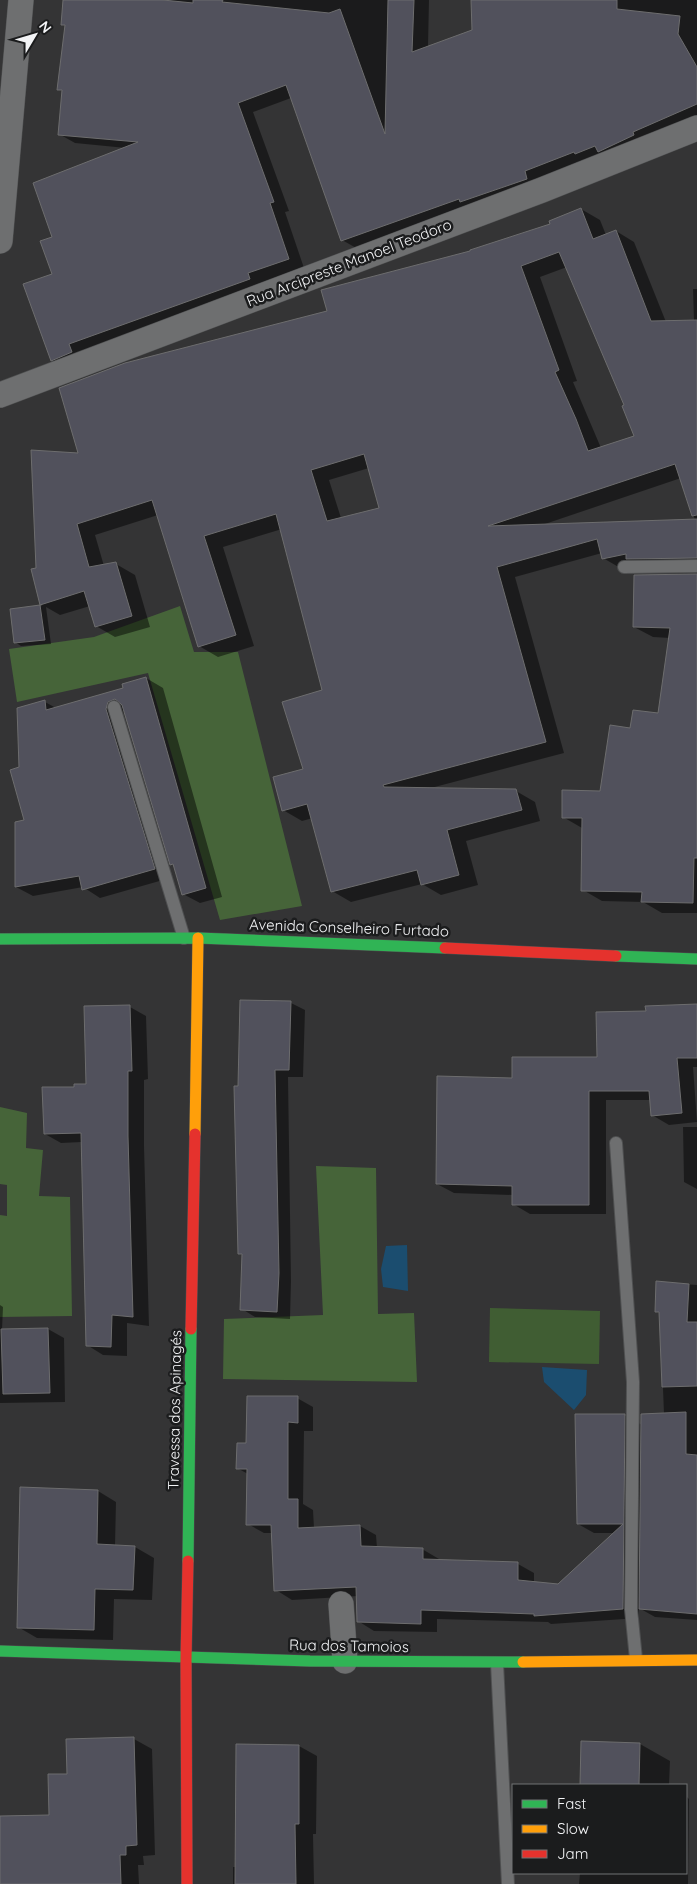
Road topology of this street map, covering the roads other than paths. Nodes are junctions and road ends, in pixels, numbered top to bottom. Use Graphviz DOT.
graph roads {
  1 [pos="21,0"];
  2 [pos="697,128"];
  3 [pos="0,241"];
  4 [pos="0,395"];
  5 [pos="697,566"];
  6 [pos="624,567"];
  7 [pos="114,707"];
  8 [pos="184,938"];
  9 [pos="198,938"];
  10 [pos="0,939"];
  11 [pos="697,959"];
  12 [pos="616,1142"];
  13 [pos="341,1604"];
  14 [pos="0,1651"];
  15 [pos="186,1659"];
  16 [pos="636,1659"];
  17 [pos="697,1660"];
  18 [pos="345,1661"];
  19 [pos="497,1663"];
  20 [pos="187,1884"];
  21 [pos="508,1884"];
  1 -- 3 [label="street"];
  2 -- 4 [label="street, Rua Arcipreste Manoel Teodoro"];
  5 -- 6 [label="lane"];
  7 -- 8 [label="lane"];
  8 -- 9 [label="street, Avenida Conselheiro Furtado"];
  8 -- 10 [label="street, Avenida Conselheiro Furtado"];
  9 -- 11 [label="street, Avenida Conselheiro Furtado"];
  9 -- 15 [label="street, Travessa dos Apinagés"];
  12 -- 16 [label="lane"];
  13 -- 18 [label="street"];
  14 -- 15 [label="street, Rua dos Tamoios"];
  15 -- 18 [label="street, Rua dos Tamoios"];
  15 -- 20 [label="street, Travessa dos Apinagés"];
  16 -- 17 [label="street, Rua dos Tamoios"];
  16 -- 19 [label="street, Rua dos Tamoios"];
  18 -- 19 [label="street, Rua dos Tamoios"];
  19 -- 21 [label="lane"];
}
